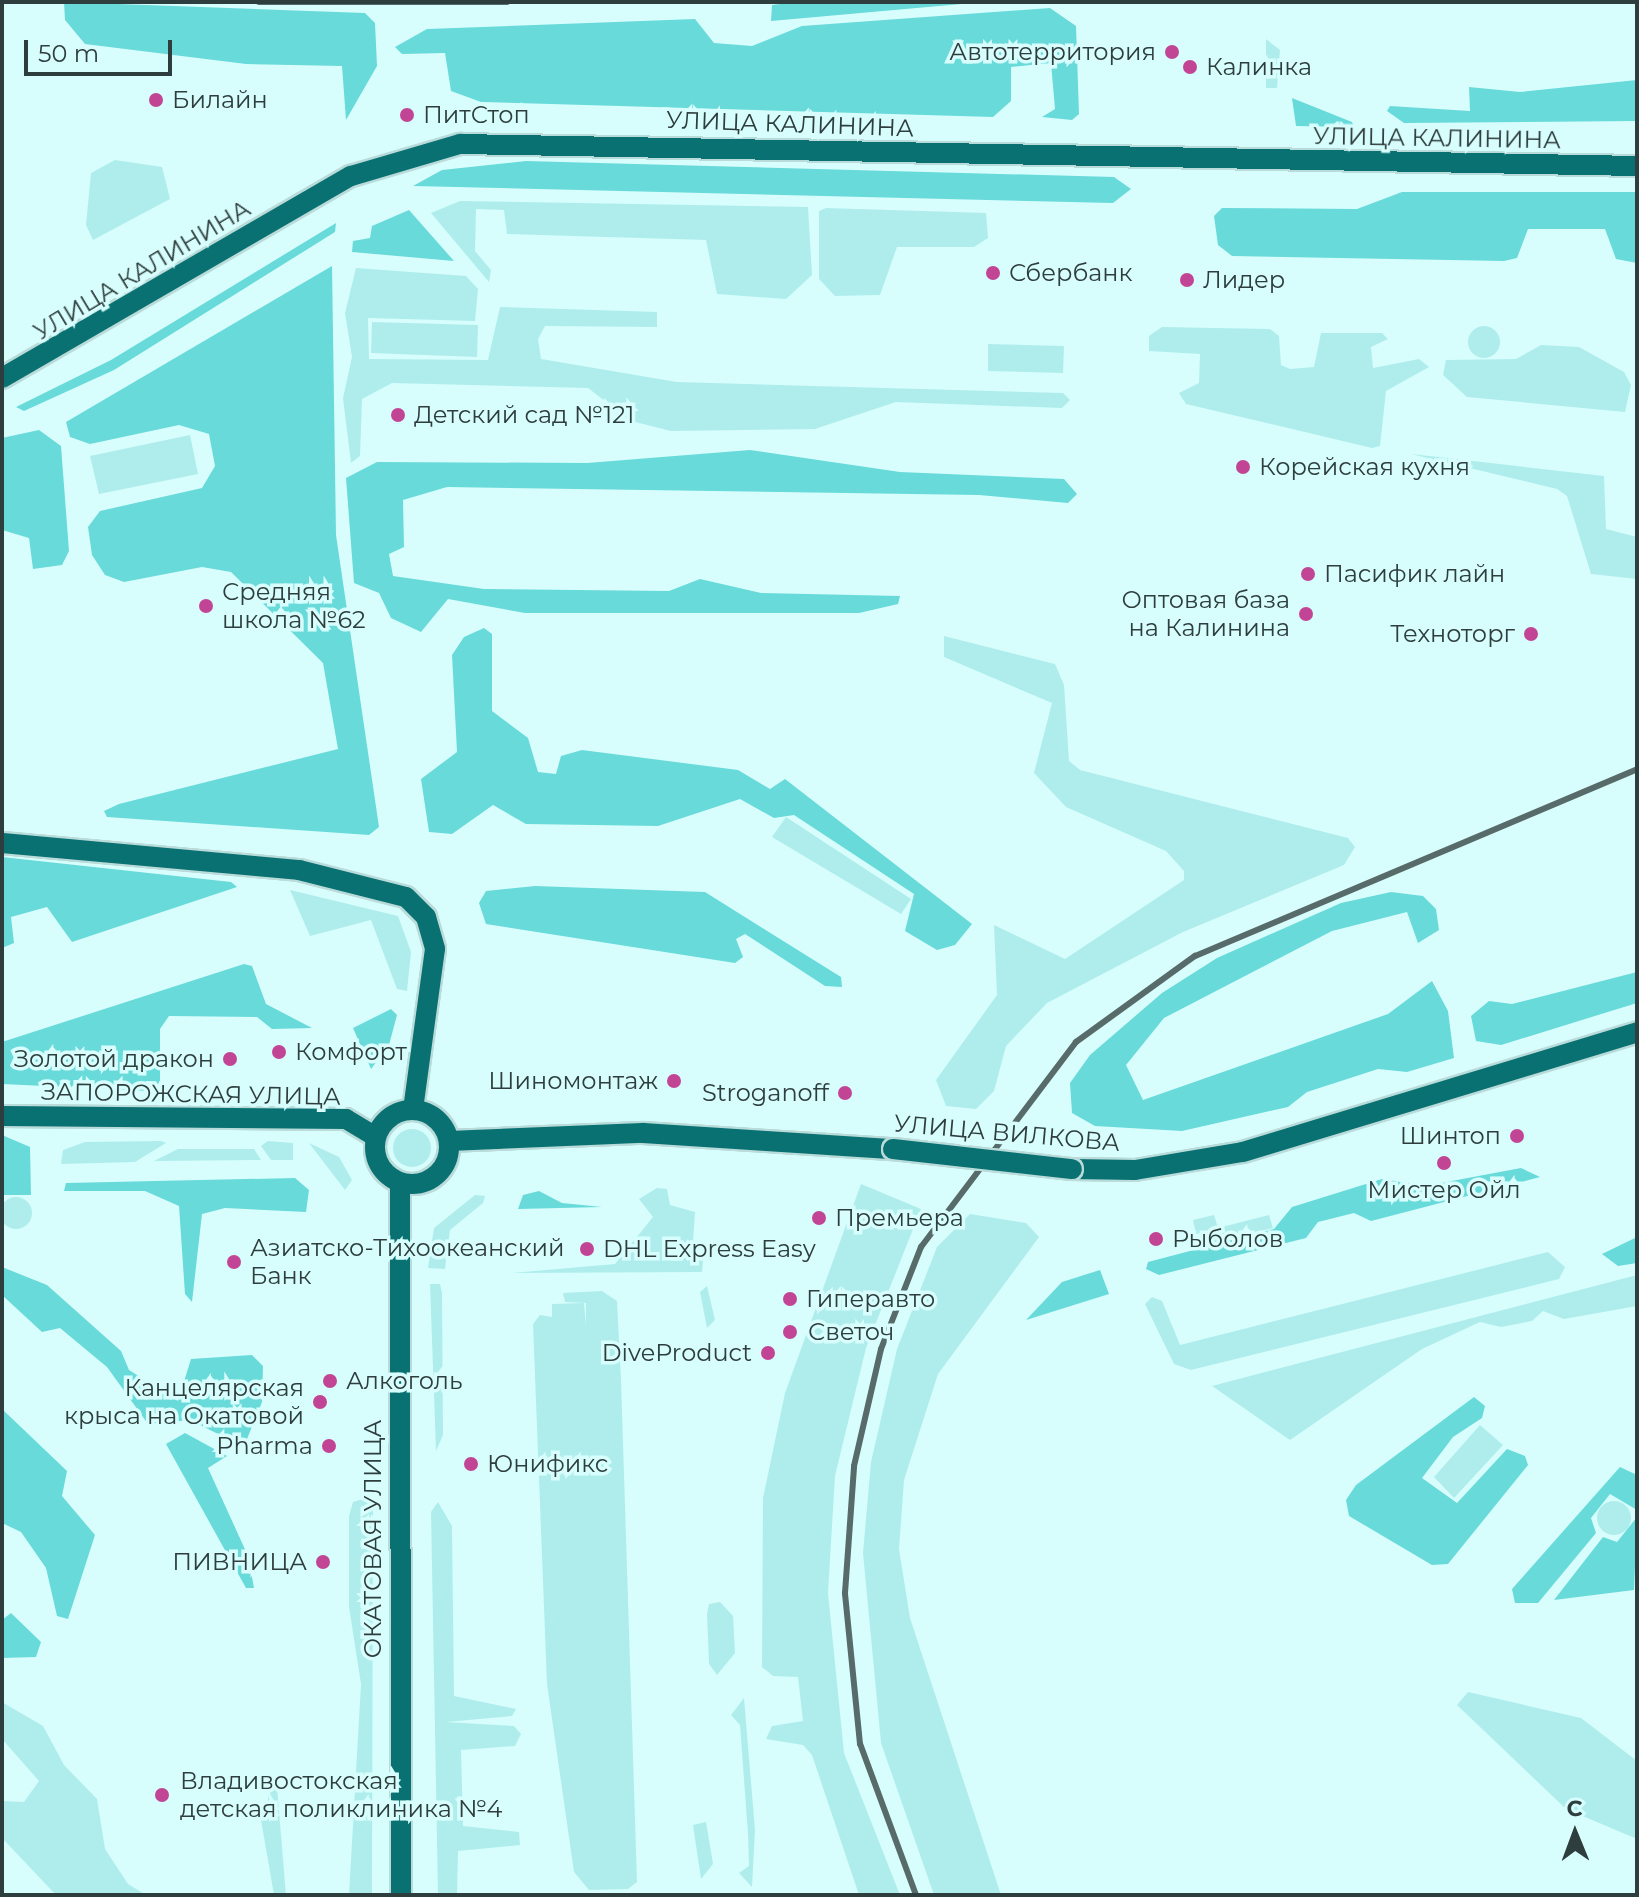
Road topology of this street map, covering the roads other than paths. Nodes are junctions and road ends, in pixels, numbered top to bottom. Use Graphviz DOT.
graph roads {
  1 [pos="1637,166"];
  2 [pos="2,378"];
  3 [pos="2,843"];
  4 [pos="1637,1032"];
  5 [pos="413,1110"];
  6 [pos="2,1116"];
  7 [pos="376,1137"];
  8 [pos="449,1141"];
  9 [pos="400,1183"];
  10 [pos="401,1895"];
  1 -- 2 [label="main road, УЛИЦА КАЛИНИНА"];
  3 -- 5 [label="main road"];
  4 -- 8 [label="main road, УЛИЦА ВИЛКОВА, bridge"];
  5 -- 7 [label="main road"];
  5 -- 8 [label="main road"];
  6 -- 7 [label="main road, ЗАПОРОЖСКАЯ УЛИЦА"];
  7 -- 9 [label="main road"];
  8 -- 9 [label="main road"];
  9 -- 10 [label="main road, ОКАТОВАЯ УЛИЦА"];
}
